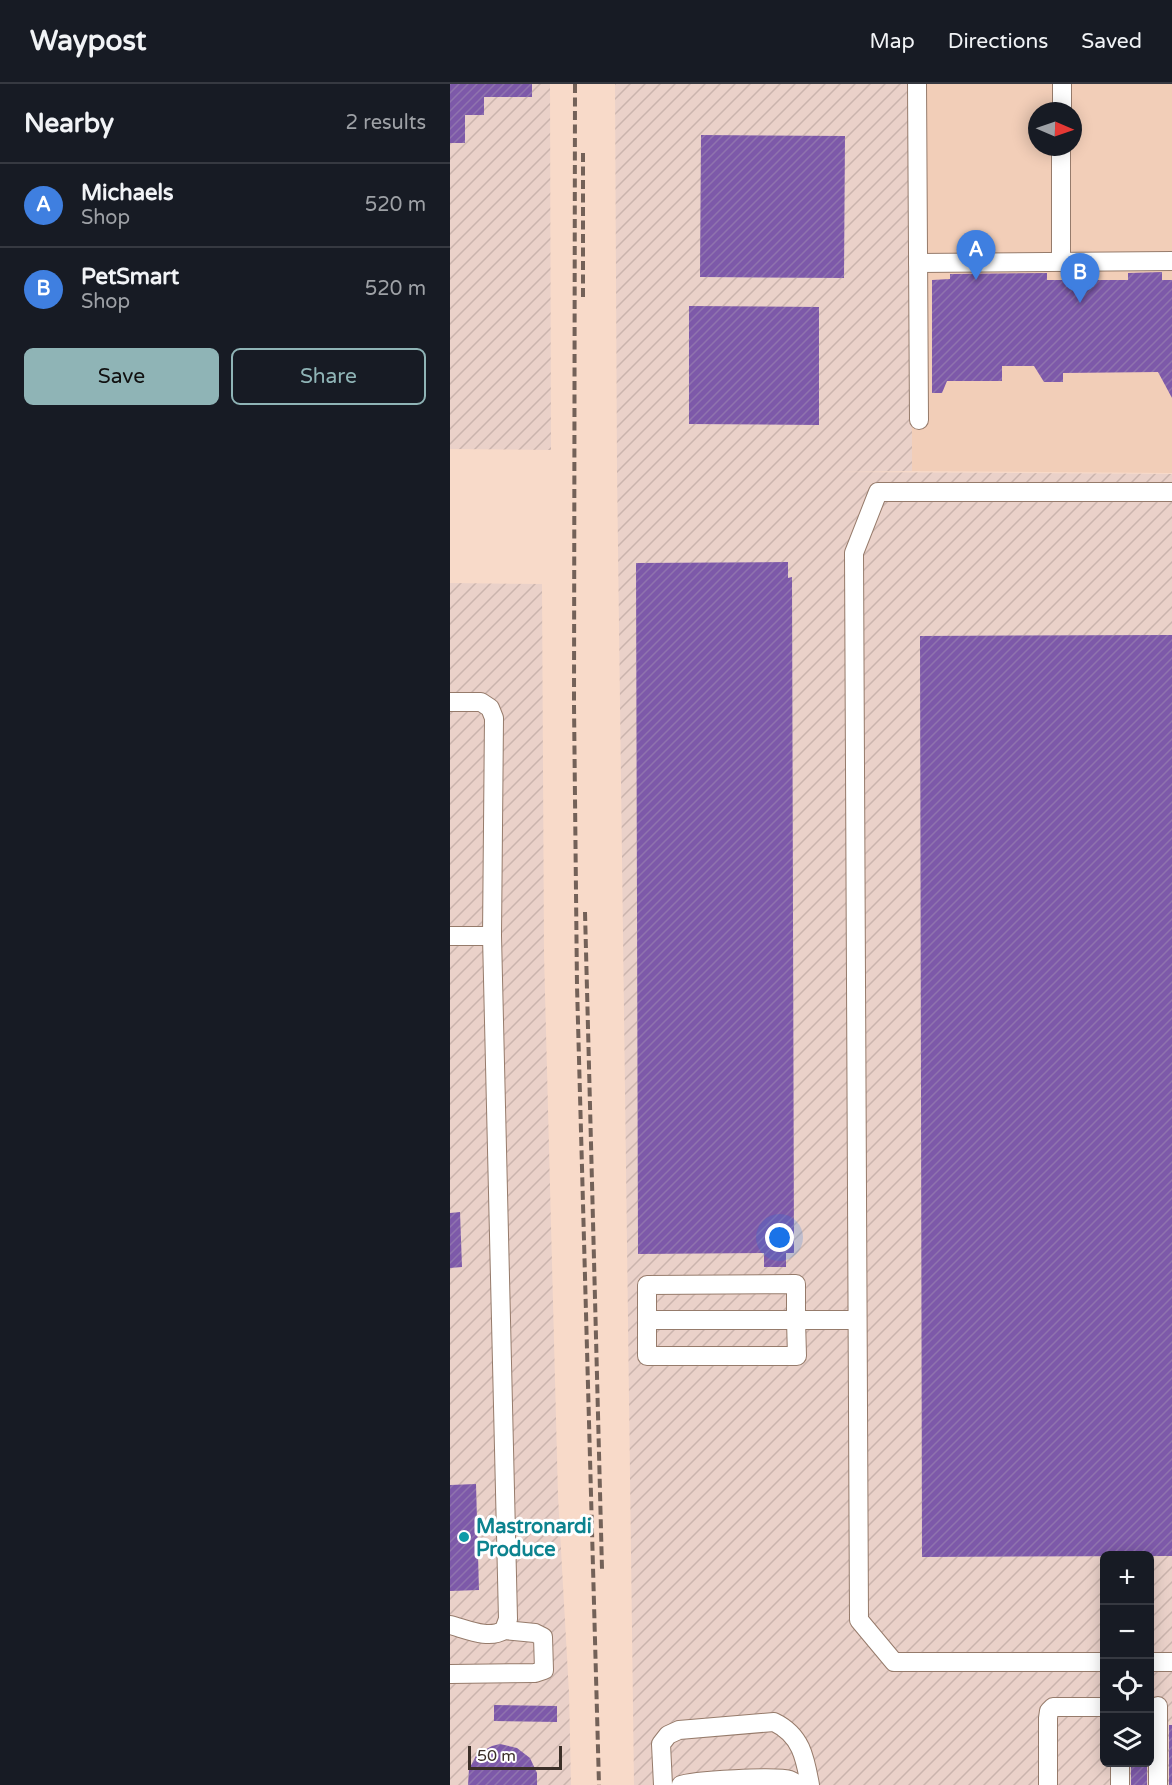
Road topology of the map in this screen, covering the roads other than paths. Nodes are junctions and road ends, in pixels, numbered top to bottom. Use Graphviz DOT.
graph roads {
  1 [pos="917,84"];
  2 [pos="1062,84"];
  3 [pos="1062,102"];
  4 [pos="1061,156"];
  5 [pos="1172,261"];
  6 [pos="1061,262"];
  7 [pos="918,263"];
  8 [pos="919,420"];
  9 [pos="1172,492"];
  10 [pos="450,702"];
  11 [pos="450,936"];
  12 [pos="492,936"];
  13 [pos="647,1320"];
  14 [pos="796,1320"];
  15 [pos="857,1320"];
  16 [pos="450,1625"];
  17 [pos="504,1630"];
  18 [pos="1100,1662"];
  19 [pos="1154,1662"];
  20 [pos="1172,1662"];
  21 [pos="450,1674"];
  22 [pos="1160,1706"];
  23 [pos="1100,1707"];
  24 [pos="1120,1767"];
  25 [pos="733,1782"];
  26 [pos="767,1782"];
  27 [pos="689,1784"];
  28 [pos="663,1785"];
  29 [pos="799,1785"];
  30 [pos="810,1785"];
  31 [pos="1048,1785"];
  32 [pos="1120,1785"];
  33 [pos="1158,1785"];
  1 -- 7 [label="lane"];
  2 -- 3 [label="lane"];
  4 -- 6 [label="lane"];
  5 -- 6 [label="lane"];
  6 -- 7 [label="lane"];
  7 -- 8 [label="lane"];
  9 -- 15 [label="lane"];
  10 -- 12 [label="lane"];
  11 -- 12 [label="lane"];
  12 -- 17 [label="lane"];
  13 -- 14 [label="lane"];
  13 -- 14 [label="lane"];
  13 -- 14 [label="lane"];
  14 -- 15 [label="lane"];
  15 -- 18 [label="lane"];
  16 -- 17 [label="lane"];
  17 -- 21 [label="lane"];
  19 -- 20 [label="lane"];
  22 -- 33 [label="lane"];
  23 -- 31 [label="lane"];
  24 -- 32 [label="lane"];
  25 -- 26 [label="lane"];
  25 -- 27 [label="lane"];
  26 -- 29 [label="lane"];
  28 -- 30 [label="lane"];
}
